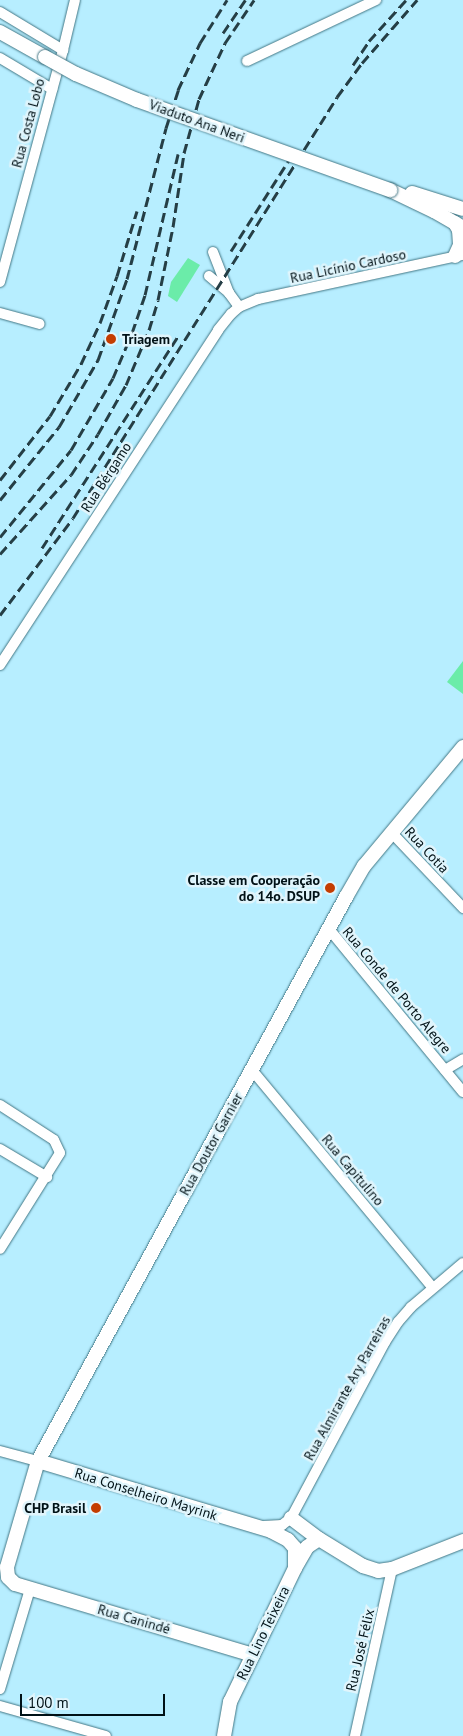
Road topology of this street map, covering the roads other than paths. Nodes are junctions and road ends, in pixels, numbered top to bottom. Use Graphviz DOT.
graph roads {
  1 [pos="75,0"];
  2 [pos="376,0"];
  3 [pos="0,12"];
  4 [pos="0,32"];
  5 [pos="63,50"];
  6 [pos="0,58"];
  7 [pos="248,60"];
  8 [pos="52,89"];
  9 [pos="396,192"];
  10 [pos="463,209"];
  11 [pos="459,226"];
  12 [pos="213,252"];
  13 [pos="459,256"];
  14 [pos="208,276"];
  15 [pos="0,282"];
  16 [pos="229,293"];
  17 [pos="239,307"];
  18 [pos="0,313"];
  19 [pos="40,324"];
  20 [pos="0,665"];
  21 [pos="463,747"];
  22 [pos="392,832"];
  23 [pos="463,908"];
  24 [pos="328,929"];
  25 [pos="463,1059"];
  26 [pos="252,1070"];
  27 [pos="445,1070"];
  28 [pos="463,1092"];
  29 [pos="0,1104"];
  30 [pos="0,1149"];
  31 [pos="47,1178"];
  32 [pos="1,1247"];
  33 [pos="463,1263"];
  34 [pos="433,1288"];
  35 [pos="0,1451"];
  36 [pos="38,1461"];
  37 [pos="291,1518"];
  38 [pos="247,1524"];
  39 [pos="319,1539"];
  40 [pos="463,1541"];
  41 [pos="295,1568"];
  42 [pos="392,1569"];
  43 [pos="4,1570"];
  44 [pos="14,1584"];
  45 [pos="30,1589"];
  46 [pos="253,1655"];
  47 [pos="0,1690"];
  48 [pos="0,1706"];
  49 [pos="106,1736"];
  50 [pos="224,1736"];
  51 [pos="355,1736"];
  1 -- 5 [label="street, Rua Costa Lobo"];
  2 -- 7 [label="street"];
  3 -- 5 [label="street"];
  4 -- 9 [label="main road, Viaduto Ana Neri, bridge"];
  5 -- 8 [label="street, Rua Costa Lobo"];
  6 -- 8 [label="street"];
  8 -- 15 [label="street, Rua Costa Lobo"];
  9 -- 10 [label="main road, Viaduto Ana Neri"];
  9 -- 11 [label="main road, Viaduto Ana Neri"];
  11 -- 13 [label="main road"];
  12 -- 16 [label="street"];
  13 -- 17 [label="street, Rua Licínio Cardoso"];
  14 -- 16 [label="street"];
  16 -- 17 [label="street"];
  17 -- 20 [label="street, Rua Bérgamo"];
  18 -- 19 [label="street"];
  21 -- 22 [label="main road, Rua Doutor Garnier"];
  22 -- 23 [label="street, Rua Cotia"];
  22 -- 24 [label="main road, Rua Doutor Garnier"];
  24 -- 26 [label="main road, Rua Doutor Garnier"];
  24 -- 27 [label="street, Rua Conde de Porto Alegre"];
  25 -- 27 [label="street"];
  26 -- 34 [label="street, Rua Capitulino"];
  26 -- 36 [label="main road, Rua Doutor Garnier"];
  27 -- 28 [label="street, Rua Conde de Porto Alegre"];
  29 -- 31 [label="street"];
  30 -- 31 [label="street"];
  31 -- 32 [label="street"];
  33 -- 34 [label="street, Rua Almirante Ary Parreiras"];
  34 -- 37 [label="street, Rua Almirante Ary Parreiras"];
  35 -- 36 [label="street, Rua Conselheiro Mayrink"];
  36 -- 38 [label="main road, Rua Conselheiro Mayrink"];
  36 -- 43 [label="main road, Rua Doutor Garnier"];
  37 -- 38 [label="street, Rua Conselheiro Mayrink"];
  37 -- 39 [label="main road"];
  38 -- 41 [label="main road"];
  39 -- 41 [label="main road, Rua Lino Teixeira"];
  39 -- 42 [label="main road"];
  40 -- 42 [label="main road"];
  41 -- 46 [label="main road, Rua Lino Teixeira"];
  42 -- 51 [label="street, Rua José Félix"];
  43 -- 44 [label="main road, Rua Doutor Garnier"];
  44 -- 45 [label="main road, Rua Canindé"];
  45 -- 46 [label="main road, Rua Canindé"];
  45 -- 47 [label="street"];
  46 -- 50 [label="main road, Rua Lino Teixeira"];
  48 -- 49 [label="street"];
}
